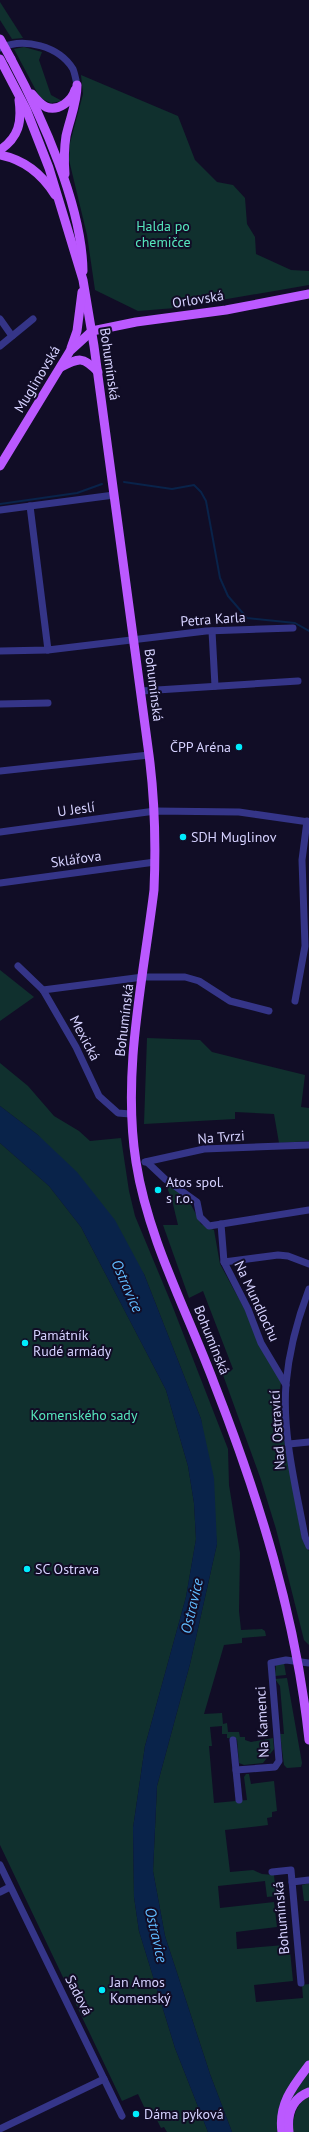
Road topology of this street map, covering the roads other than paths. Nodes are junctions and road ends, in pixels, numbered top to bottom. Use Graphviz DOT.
graph roads {
  1 [pos="0,39"];
  2 [pos="0,48"];
  3 [pos="1,61"];
  4 [pos="23,81"];
  5 [pos="77,85"];
  6 [pos="18,90"];
  7 [pos="0,150"];
  8 [pos="0,155"];
  9 [pos="65,185"];
  10 [pos="63,209"];
  11 [pos="83,280"];
  12 [pos="309,294"];
  13 [pos="33,319"];
  14 [pos="0,320"];
  15 [pos="92,332"];
  16 [pos="12,336"];
  17 [pos="0,346"];
  18 [pos="70,351"];
  19 [pos="60,367"];
  20 [pos="98,372"];
  21 [pos="0,466"];
  22 [pos="114,495"];
  23 [pos="30,506"];
  24 [pos="0,510"];
  25 [pos="294,628"];
  26 [pos="212,631"];
  27 [pos="134,640"];
  28 [pos="48,650"];
  29 [pos="0,651"];
  30 [pos="298,681"];
  31 [pos="215,686"];
  32 [pos="141,691"];
  33 [pos="48,702"];
  34 [pos="0,704"];
  35 [pos="149,755"];
  36 [pos="0,771"];
  37 [pos="155,811"];
  38 [pos="308,822"];
  39 [pos="0,832"];
  40 [pos="155,862"];
  41 [pos="0,883"];
  42 [pos="307,947"];
  43 [pos="18,966"];
  44 [pos="143,977"];
  45 [pos="43,990"];
  46 [pos="295,1001"];
  47 [pos="269,1011"];
  48 [pos="130,1114"];
  49 [pos="309,1145"];
  50 [pos="147,1162"];
  51 [pos="136,1164"];
  52 [pos="309,1210"];
  53 [pos="221,1224"];
  54 [pos="224,1262"];
  55 [pos="309,1264"];
  56 [pos="309,1290"];
  57 [pos="286,1385"];
  58 [pos="309,1442"];
  59 [pos="289,1444"];
  60 [pos="309,1546"];
  61 [pos="297,1661"];
  62 [pos="309,1663"];
  63 [pos="233,1740"];
  64 [pos="309,1740"];
  65 [pos="236,1770"];
  66 [pos="239,1800"];
  67 [pos="0,1866"];
  68 [pos="272,1872"];
  69 [pos="309,1880"];
  70 [pos="292,1882"];
  71 [pos="10,1887"];
  72 [pos="0,1892"];
  73 [pos="301,1983"];
  74 [pos="309,2065"];
  75 [pos="104,2079"];
  76 [pos="309,2092"];
  77 [pos="122,2116"];
  78 [pos="0,2129"];
  79 [pos="282,2132"];
  80 [pos="289,2132"];
  1 -- 4 [label="main road, Bohumínská, bridge"];
  2 -- 5 [label="street"];
  3 -- 6 [label="main road, Bohumínská"];
  4 -- 5 [label="main road"];
  4 -- 9 [label="main road, Bohumínská"];
  5 -- 9 [label="main road"];
  6 -- 7 [label="main road"];
  6 -- 10 [label="main road, Bohumínská"];
  8 -- 10 [label="main road"];
  9 -- 11 [label="main road, Bohumínská"];
  10 -- 11 [label="main road, Bohumínská"];
  11 -- 15 [label="main road, Bohumínská"];
  11 -- 18 [label="main road"];
  12 -- 15 [label="main road, Orlovská"];
  13 -- 16 [label="street"];
  14 -- 16 [label="street"];
  15 -- 18 [label="main road, Muglinovská"];
  15 -- 20 [label="main road, Bohumínská"];
  16 -- 17 [label="street"];
  18 -- 19 [label="main road, Muglinovská"];
  19 -- 20 [label="main road"];
  19 -- 21 [label="main road, Muglinovská"];
  20 -- 22 [label="main road, Bohumínská"];
  22 -- 23 [label="street"];
  22 -- 27 [label="main road, Bohumínská"];
  23 -- 24 [label="street"];
  23 -- 28 [label="street"];
  25 -- 26 [label="street, Petra Karla"];
  26 -- 27 [label="street, Petra Karla"];
  26 -- 31 [label="street"];
  27 -- 28 [label="street, Petra Karla"];
  27 -- 32 [label="main road, Bohumínská"];
  28 -- 29 [label="street, Petra Karla"];
  30 -- 31 [label="street"];
  31 -- 32 [label="street"];
  32 -- 35 [label="main road, Bohumínská"];
  33 -- 34 [label="street"];
  35 -- 36 [label="street"];
  35 -- 37 [label="main road, Bohumínská"];
  37 -- 38 [label="street, U Jeslí"];
  37 -- 39 [label="street, U Jeslí"];
  37 -- 40 [label="main road, Bohumínská"];
  38 -- 42 [label="street"];
  40 -- 41 [label="street, Sklářova"];
  40 -- 44 [label="main road, Bohumínská"];
  42 -- 46 [label="street"];
  43 -- 45 [label="street, Mexická"];
  44 -- 45 [label="street"];
  44 -- 47 [label="street"];
  44 -- 48 [label="main road, Bohumínská"];
  45 -- 48 [label="street, Mexická"];
  48 -- 51 [label="main road, Bohumínská"];
  49 -- 50 [label="street, Na Tvrzi"];
  50 -- 51 [label="street, Na Tvrzi"];
  50 -- 53 [label="street"];
  51 -- 61 [label="main road, Bohumínská"];
  52 -- 53 [label="street"];
  53 -- 54 [label="street, Na Mundlochu"];
  54 -- 55 [label="street"];
  54 -- 57 [label="street, Na Mundlochu"];
  56 -- 57 [label="street, Nad Ostravicí"];
  57 -- 59 [label="street, Nad Ostravicí"];
  58 -- 59 [label="street"];
  59 -- 60 [label="street, Nad Ostravicí"];
  61 -- 62 [label="street"];
  61 -- 64 [label="main road, Bohumínská"];
  61 -- 65 [label="street, Na Kamenci"];
  63 -- 65 [label="street, Na Kamenci"];
  65 -- 66 [label="street, Na Kamenci"];
  67 -- 71 [label="street, Sadová"];
  68 -- 70 [label="street, Bohumínská"];
  69 -- 70 [label="street"];
  70 -- 73 [label="street, Bohumínská"];
  71 -- 72 [label="street"];
  71 -- 75 [label="street, Sadová"];
  74 -- 79 [label="main road"];
  75 -- 77 [label="street, Sadová"];
  75 -- 78 [label="street"];
  76 -- 80 [label="main road"];
}
